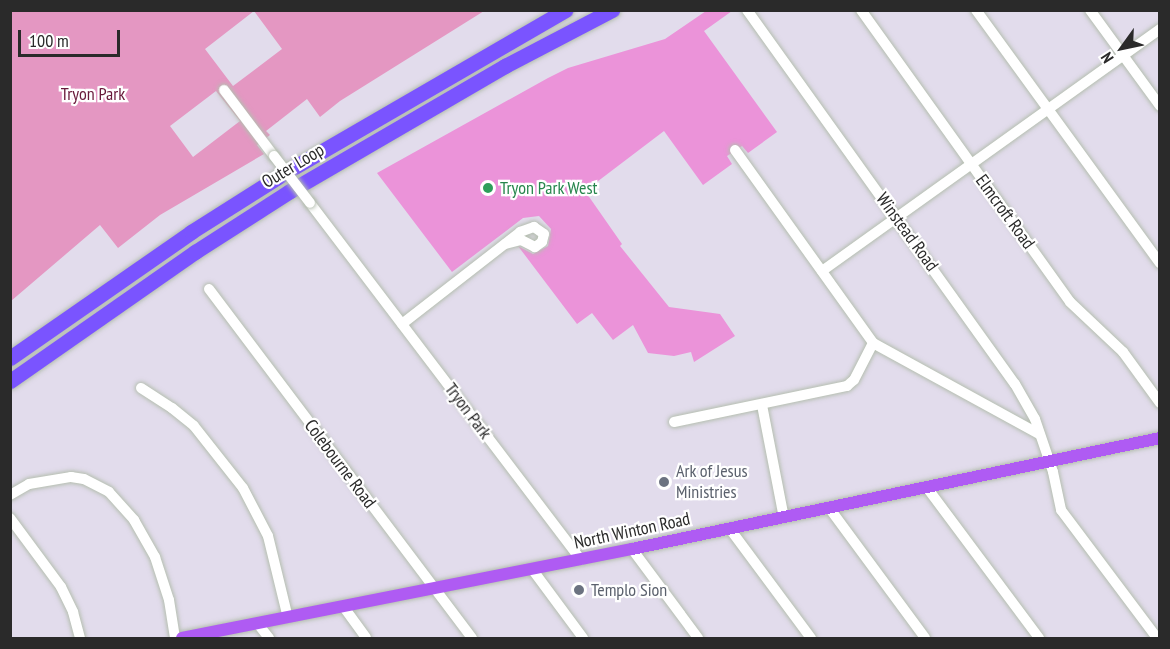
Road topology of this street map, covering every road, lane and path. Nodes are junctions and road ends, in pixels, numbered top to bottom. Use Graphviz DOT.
graph roads {
  1 [pos="566,10"];
  2 [pos="612,10"];
  3 [pos="747,10"];
  4 [pos="861,10"];
  5 [pos="976,10"];
  6 [pos="1090,10"];
  7 [pos="1160,29"];
  8 [pos="1122,54"];
  9 [pos="224,90"];
  10 [pos="1160,106"];
  11 [pos="1047,110"];
  12 [pos="735,150"];
  13 [pos="971,164"];
  14 [pos="896,217"];
  15 [pos="505,244"];
  16 [pos="1160,262"];
  17 [pos="822,271"];
  18 [pos="209,289"];
  19 [pos="402,324"];
  20 [pos="873,344"];
  21 [pos="10,358"];
  22 [pos="10,381"];
  23 [pos="141,388"];
  24 [pos="1160,403"];
  25 [pos="762,405"];
  26 [pos="674,422"];
  27 [pos="1039,434"];
  28 [pos="1160,438"];
  29 [pos="1050,462"];
  30 [pos="928,489"];
  31 [pos="10,495"];
  32 [pos="830,509"];
  33 [pos="10,518"];
  34 [pos="784,518"];
  35 [pos="730,529"];
  36 [pos="633,549"];
  37 [pos="580,560"];
  38 [pos="532,569"];
  39 [pos="435,589"];
  40 [pos="343,606"];
  41 [pos="288,618"];
  42 [pos="258,624"];
  43 [pos="80,639"];
  44 [pos="175,639"];
  45 [pos="182,639"];
  46 [pos="269,639"];
  47 [pos="366,639"];
  48 [pos="472,639"];
  49 [pos="583,639"];
  50 [pos="698,639"];
  51 [pos="811,639"];
  52 [pos="925,639"];
  53 [pos="1039,639"];
  54 [pos="1158,639"];
  1 -- 21 [label="highway, Outer Loop"];
  2 -- 22 [label="highway, Outer Loop"];
  3 -- 14 [label="street, Winstead Road"];
  4 -- 13 [label="street, Elmcroft Road"];
  5 -- 11 [label="street"];
  6 -- 8 [label="street"];
  7 -- 8 [label="street"];
  8 -- 10 [label="street"];
  8 -- 11 [label="street"];
  9 -- 19 [label="street, Tryon Park, bridge"];
  11 -- 13 [label="street"];
  11 -- 16 [label="street"];
  12 -- 17 [label="street"];
  13 -- 14 [label="street"];
  13 -- 24 [label="street, Elmcroft Road"];
  14 -- 17 [label="street"];
  14 -- 27 [label="street, Winstead Road"];
  15 -- 19 [label="street"];
  17 -- 20 [label="street"];
  18 -- 39 [label="street, Colebourne Road"];
  19 -- 37 [label="street, Tryon Park"];
  20 -- 25 [label="street"];
  20 -- 27 [label="street"];
  23 -- 41 [label="street"];
  25 -- 26 [label="street"];
  25 -- 34 [label="street"];
  27 -- 29 [label="street, Winstead Road"];
  28 -- 29 [label="main road, North Winton Road"];
  29 -- 30 [label="main road, North Winton Road"];
  29 -- 54 [label="street, Winstead Road"];
  30 -- 32 [label="main road, North Winton Road"];
  30 -- 53 [label="street"];
  31 -- 44 [label="street"];
  32 -- 34 [label="main road, North Winton Road"];
  32 -- 52 [label="street"];
  33 -- 43 [label="street"];
  34 -- 35 [label="main road, North Winton Road"];
  35 -- 36 [label="main road, North Winton Road"];
  35 -- 51 [label="street"];
  36 -- 37 [label="main road, North Winton Road"];
  36 -- 50 [label="street"];
  37 -- 38 [label="main road, North Winton Road"];
  38 -- 39 [label="main road, North Winton Road"];
  38 -- 49 [label="street"];
  39 -- 40 [label="main road, North Winton Road"];
  39 -- 48 [label="street, Colebourne Road"];
  40 -- 41 [label="main road, North Winton Road"];
  40 -- 47 [label="street"];
  41 -- 42 [label="main road, North Winton Road"];
  42 -- 45 [label="main road, North Winton Road"];
  42 -- 46 [label="street"];
}
